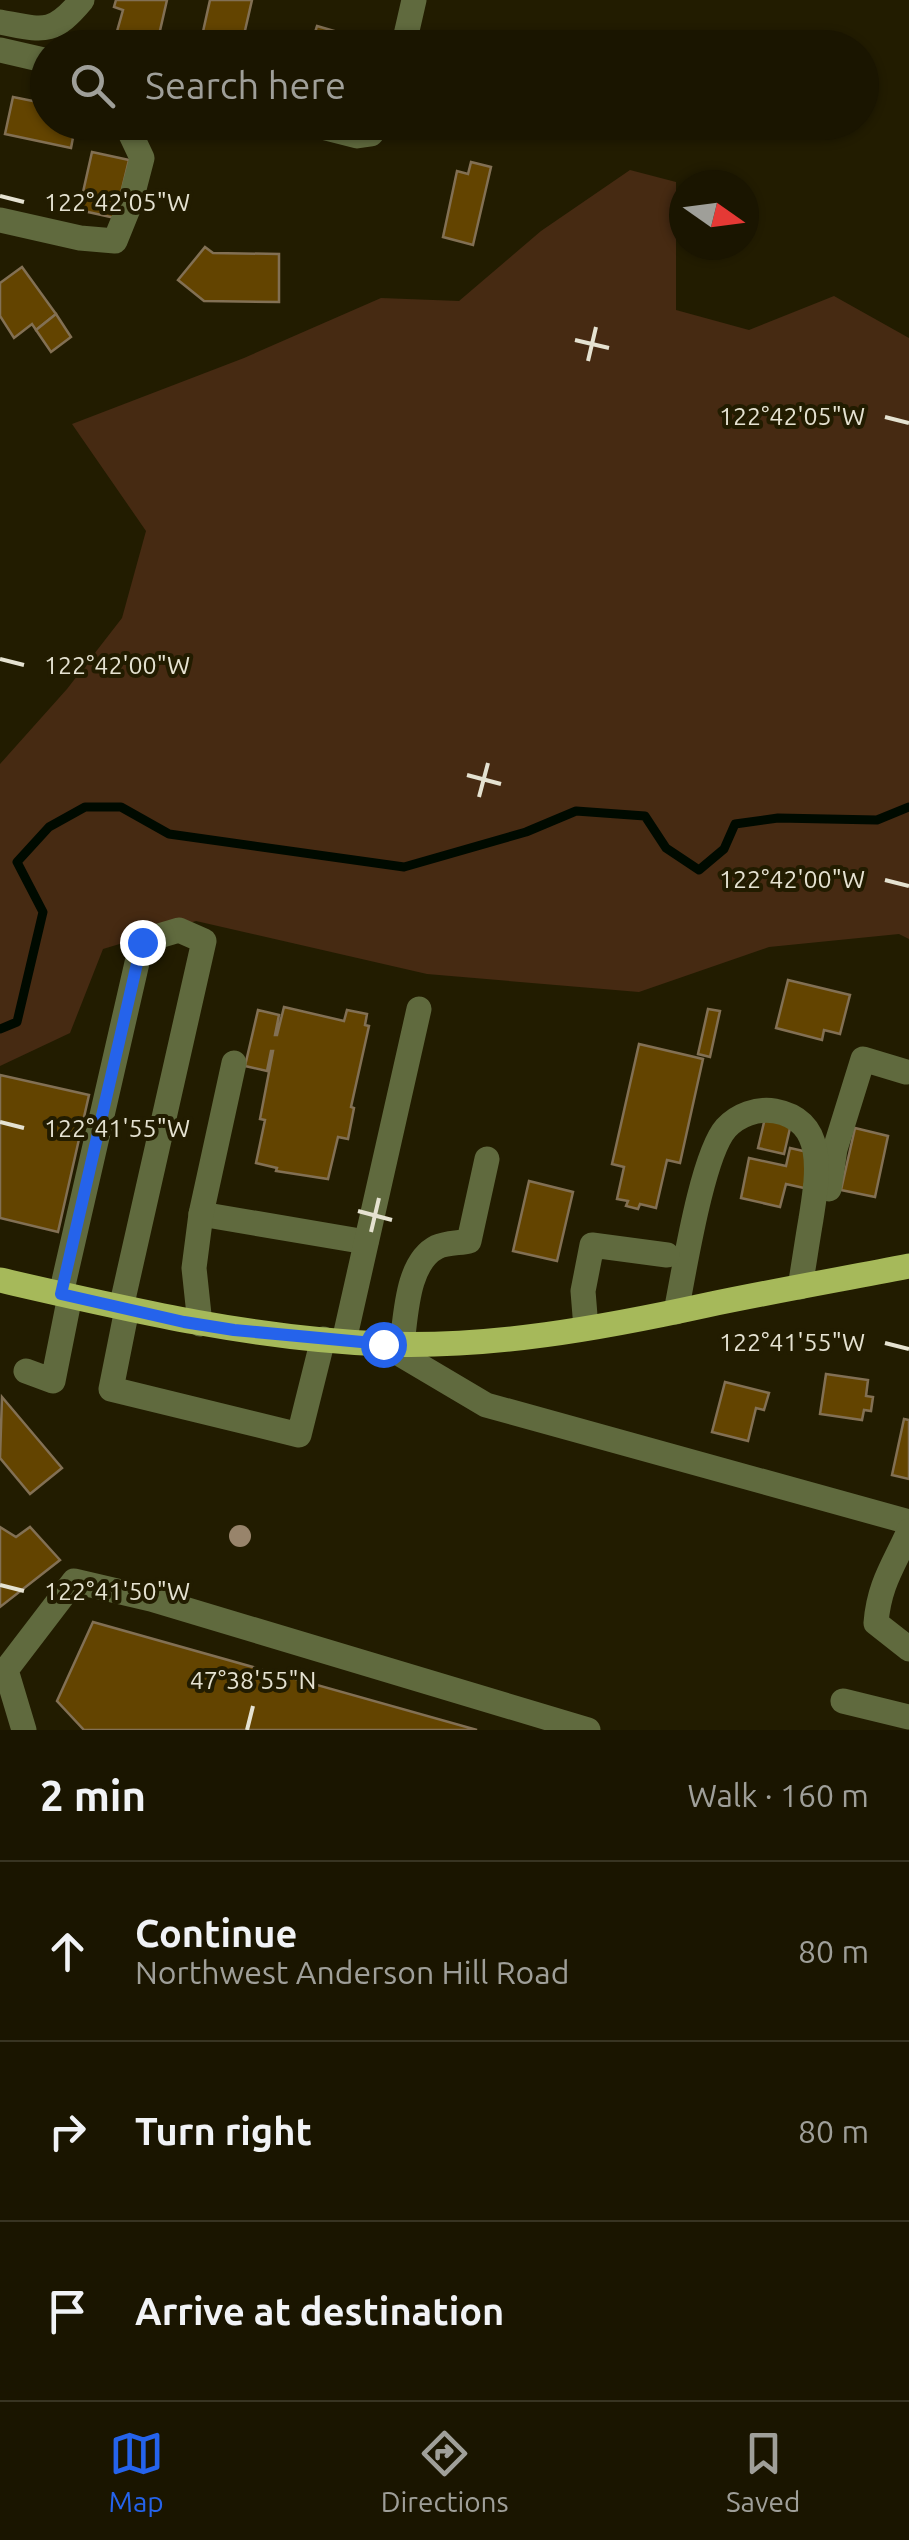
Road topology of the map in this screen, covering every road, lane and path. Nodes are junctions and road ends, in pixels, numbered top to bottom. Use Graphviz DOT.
graph roads {
  1 [pos="82,0"];
  2 [pos="414,0"];
  3 [pos="0,22"];
  4 [pos="407,30"];
  5 [pos="0,50"];
  6 [pos="30,57"];
  7 [pos="134,140"];
  8 [pos="0,220"];
  9 [pos="419,1009"];
  10 [pos="234,1063"];
  11 [pos="906,1072"];
  12 [pos="487,1159"];
  13 [pos="201,1214"];
  14 [pos="366,1242"];
  15 [pos="667,1254"];
  16 [pos="909,1266"];
  17 [pos="0,1280"];
  18 [pos="811,1285"];
  19 [pos="66,1295"];
  20 [pos="124,1309"];
  21 [pos="676,1312"];
  22 [pos="200,1324"];
  23 [pos="586,1328"];
  24 [pos="333,1340"];
  25 [pos="392,1344"];
  26 [pos="26,1371"];
  27 [pos="909,1522"];
  28 [pos="909,1531"];
  29 [pos="909,1649"];
  30 [pos="843,1701"];
  31 [pos="909,1716"];
  32 [pos="24,1730"];
  33 [pos="588,1730"];
  1 -- 3 [label="lane"];
  2 -- 4 [label="lane"];
  5 -- 6 [label="lane"];
  7 -- 8 [label="lane"];
  9 -- 14 [label="lane"];
  10 -- 13 [label="lane"];
  11 -- 18 [label="lane"];
  12 -- 25 [label="lane"];
  13 -- 14 [label="lane"];
  13 -- 22 [label="lane"];
  14 -- 24 [label="lane"];
  15 -- 23 [label="lane"];
  16 -- 18 [label="main road"];
  17 -- 19 [label="main road"];
  18 -- 21 [label="main road"];
  18 -- 21 [label="lane"];
  19 -- 20 [label="main road"];
  19 -- 20 [label="lane"];
  19 -- 26 [label="lane"];
  20 -- 22 [label="main road"];
  20 -- 24 [label="lane"];
  21 -- 23 [label="main road"];
  22 -- 24 [label="main road"];
  23 -- 25 [label="main road"];
  24 -- 25 [label="main road"];
  25 -- 27 [label="lane"];
  28 -- 29 [label="lane"];
  30 -- 31 [label="lane"];
  32 -- 33 [label="lane"];
}
